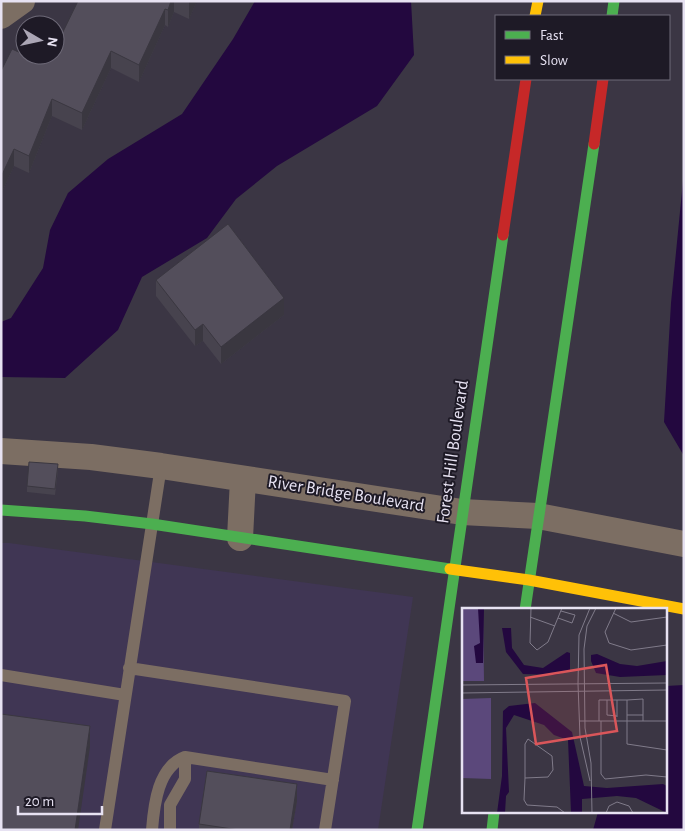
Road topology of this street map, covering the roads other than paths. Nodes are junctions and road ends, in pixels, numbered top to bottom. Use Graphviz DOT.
graph roads {
  1 [pos="22,1"];
  2 [pos="538,1"];
  3 [pos="614,1"];
  4 [pos="535,15"];
  5 [pos="612,15"];
  6 [pos="1,16"];
  7 [pos="526,80"];
  8 [pos="603,80"];
  9 [pos="1,451"];
  10 [pos="161,466"];
  11 [pos="244,479"];
  12 [pos="1,510"];
  13 [pos="462,512"];
  14 [pos="538,516"];
  15 [pos="152,524"];
  16 [pos="240,538"];
  17 [pos="684,544"];
  18 [pos="453,570"];
  19 [pos="529,580"];
  20 [pos="525,608"];
  21 [pos="684,609"];
  22 [pos="129,668"];
  23 [pos="1,675"];
  24 [pos="125,695"];
  25 [pos="185,757"];
  26 [pos="333,780"];
  27 [pos="494,814"];
  28 [pos="105,830"];
  29 [pos="152,830"];
  30 [pos="170,830"];
  31 [pos="325,830"];
  32 [pos="417,830"];
  33 [pos="492,830"];
  1 -- 6 [label="street"];
  2 -- 4 [label="main road"];
  3 -- 5 [label="main road"];
  7 -- 13 [label="main road, Forest Hill Boulevard"];
  8 -- 14 [label="main road"];
  9 -- 10 [label="street, River Bridge Boulevard"];
  10 -- 11 [label="street, River Bridge Boulevard"];
  10 -- 15 [label="lane"];
  11 -- 13 [label="street, River Bridge Boulevard"];
  11 -- 16 [label="street, River Bridge Boulevard"];
  12 -- 15 [label="main road"];
  13 -- 14 [label="street, River Bridge Boulevard"];
  13 -- 18 [label="main road, Forest Hill Boulevard"];
  14 -- 17 [label="street, River Bridge Boulevard"];
  14 -- 19 [label="main road"];
  15 -- 16 [label="main road"];
  15 -- 22 [label="lane"];
  16 -- 18 [label="main road"];
  18 -- 19 [label="main road"];
  18 -- 32 [label="main road, Forest Hill Boulevard"];
  19 -- 20 [label="main road"];
  19 -- 21 [label="main road"];
  22 -- 24 [label="lane"];
  22 -- 26 [label="lane"];
  23 -- 24 [label="lane"];
  24 -- 28 [label="lane"];
  25 -- 26 [label="lane"];
  25 -- 29 [label="lane"];
  25 -- 30 [label="lane"];
  26 -- 31 [label="lane"];
  27 -- 33 [label="main road"];
}
